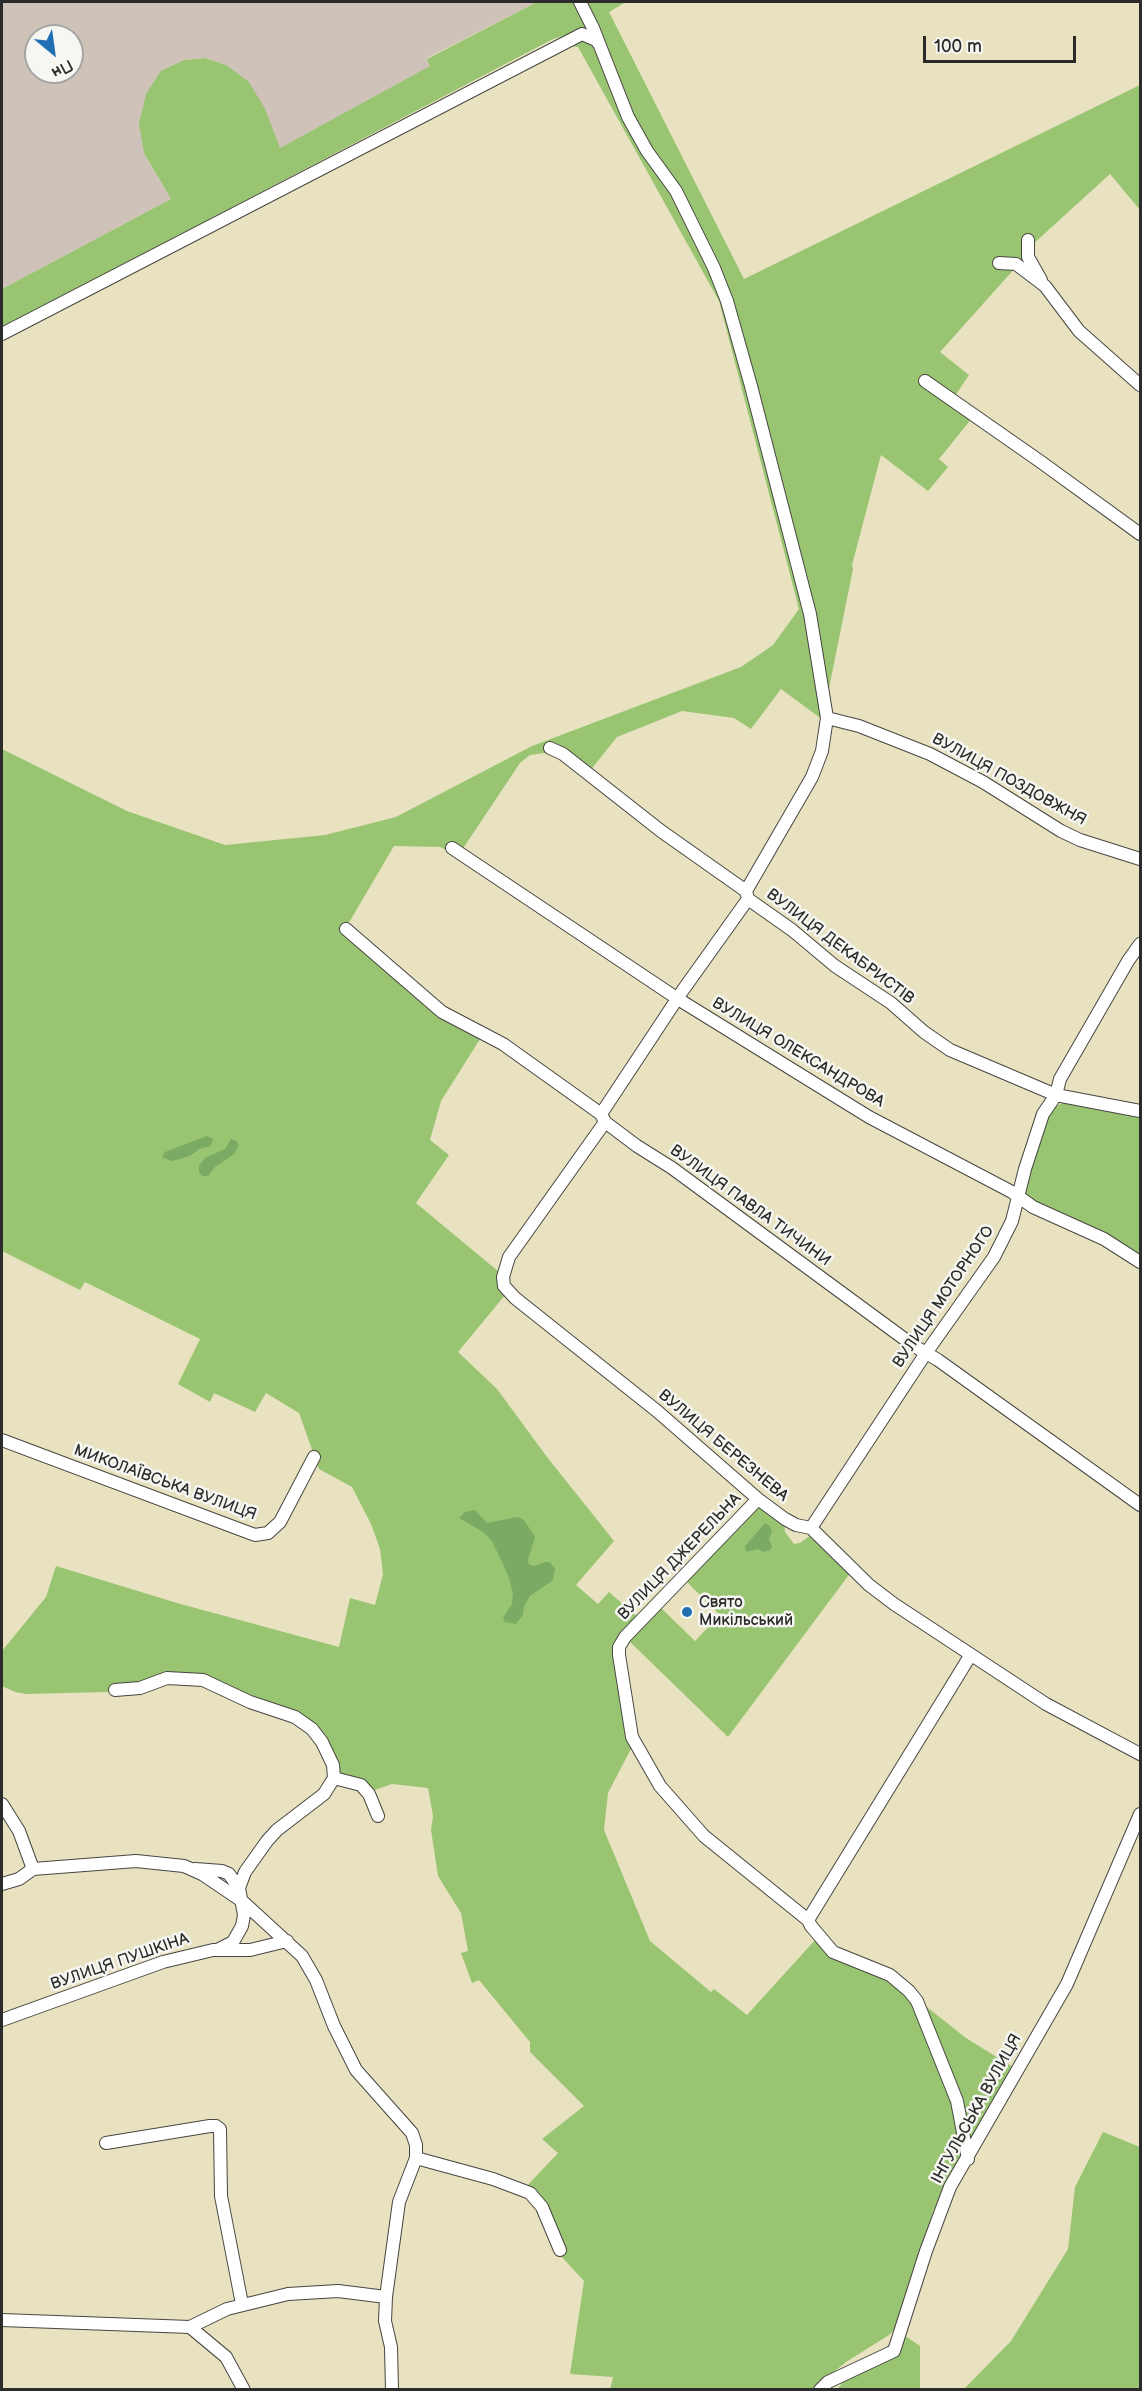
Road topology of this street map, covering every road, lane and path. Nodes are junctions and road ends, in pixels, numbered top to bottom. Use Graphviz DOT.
graph roads {
  1 [pos="580,2"];
  2 [pos="587,31"];
  3 [pos="1028,240"];
  4 [pos="999,263"];
  5 [pos="1045,286"];
  6 [pos="2,334"];
  7 [pos="925,381"];
  8 [pos="1140,385"];
  9 [pos="1140,534"];
  10 [pos="827,718"];
  11 [pos="550,748"];
  12 [pos="452,848"];
  13 [pos="1140,859"];
  14 [pos="747,895"];
  15 [pos="346,929"];
  16 [pos="1140,944"];
  17 [pos="678,999"];
  18 [pos="1056,1095"];
  19 [pos="1140,1112"];
  20 [pos="603,1118"];
  21 [pos="1019,1198"];
  22 [pos="1140,1262"];
  23 [pos="926,1353"];
  24 [pos="2,1440"];
  25 [pos="314,1457"];
  26 [pos="758,1499"];
  27 [pos="1140,1505"];
  28 [pos="811,1528"];
  29 [pos="970,1656"];
  30 [pos="115,1690"];
  31 [pos="1140,1754"];
  32 [pos="334,1778"];
  33 [pos="2,1804"];
  34 [pos="1140,1814"];
  35 [pos="378,1816"];
  36 [pos="33,1869"];
  37 [pos="191,1869"];
  38 [pos="2,1884"];
  39 [pos="239,1888"];
  40 [pos="242,1901"];
  41 [pos="808,1920"];
  42 [pos="287,1941"];
  43 [pos="218,1950"];
  44 [pos="2,2020"];
  45 [pos="106,2143"];
  46 [pos="416,2158"];
  47 [pos="968,2159"];
  48 [pos="560,2250"];
  49 [pos="386,2297"];
  50 [pos="242,2304"];
  51 [pos="2,2320"];
  52 [pos="190,2327"];
  53 [pos="244,2390"];
  54 [pos="392,2390"];
  55 [pos="820,2390"];
  1 -- 2 [label="street"];
  2 -- 6 [label="street"];
  2 -- 10 [label="street"];
  3 -- 5 [label="street"];
  4 -- 5 [label="street"];
  5 -- 8 [label="street"];
  7 -- 9 [label="street"];
  10 -- 13 [label="street, ВУЛИЦЯ ПОЗДОВЖНЯ"];
  10 -- 14 [label="street"];
  11 -- 14 [label="street, ВУЛИЦЯ ДЕКАБРИСТІВ"];
  12 -- 17 [label="street, ВУЛИЦЯ ОЛЕКСАНДРОВА"];
  14 -- 17 [label="street"];
  14 -- 18 [label="street, ВУЛИЦЯ ДЕКАБРИСТІВ"];
  15 -- 20 [label="street, ВУЛИЦЯ ПАВЛА ТИЧИНИ"];
  16 -- 18 [label="street, ВУЛИЦЯ МОТОРНОГО"];
  17 -- 20 [label="street"];
  17 -- 21 [label="street, ВУЛИЦЯ ОЛЕКСАНДРОВА"];
  18 -- 19 [label="street, ВУЛИЦЯ ДЕКАБРИСТІВ"];
  18 -- 21 [label="street, ВУЛИЦЯ МОТОРНОГО"];
  20 -- 23 [label="street, ВУЛИЦЯ ПАВЛА ТИЧИНИ"];
  20 -- 26 [label="street, ВУЛИЦЯ БЕРЕЗНЕВА"];
  21 -- 22 [label="street, ВУЛИЦЯ ОЛЕКСАНДРОВА"];
  21 -- 23 [label="street, ВУЛИЦЯ МОТОРНОГО"];
  23 -- 27 [label="street, ВУЛИЦЯ ПАВЛА ТИЧИНИ"];
  23 -- 28 [label="street, ВУЛИЦЯ МОТОРНОГО"];
  24 -- 25 [label="street, МИКОЛАЇВСЬКА ВУЛИЦЯ"];
  26 -- 28 [label="street, ВУЛИЦЯ БЕРЕЗНЕВА"];
  26 -- 41 [label="street, ВУЛИЦЯ ДЖЕРЕЛЬНА"];
  28 -- 29 [label="street, ВУЛИЦЯ БЕРЕЗНЕВА"];
  29 -- 31 [label="street, ВУЛИЦЯ БЕРЕЗНЕВА"];
  29 -- 41 [label="street"];
  30 -- 32 [label="street"];
  32 -- 35 [label="street"];
  32 -- 39 [label="street"];
  33 -- 36 [label="street"];
  34 -- 47 [label="street, ІНГУЛЬСЬКА ВУЛИЦЯ"];
  36 -- 37 [label="street"];
  36 -- 38 [label="street"];
  37 -- 39 [label="street"];
  37 -- 40 [label="street"];
  39 -- 40 [label="street"];
  40 -- 42 [label="street"];
  40 -- 43 [label="street"];
  41 -- 47 [label="street, ВУЛИЦЯ ДЖЕРЕЛЬНА"];
  42 -- 43 [label="street, ВУЛИЦЯ ПУШКІНА"];
  42 -- 46 [label="street"];
  43 -- 44 [label="street, ВУЛИЦЯ ПУШКІНА"];
  45 -- 50 [label="street"];
  46 -- 48 [label="street"];
  46 -- 49 [label="street"];
  47 -- 55 [label="street, ІНГУЛЬСЬКА ВУЛИЦЯ"];
  49 -- 50 [label="street"];
  49 -- 54 [label="street"];
  50 -- 52 [label="street"];
  51 -- 52 [label="street"];
  52 -- 53 [label="street"];
}
